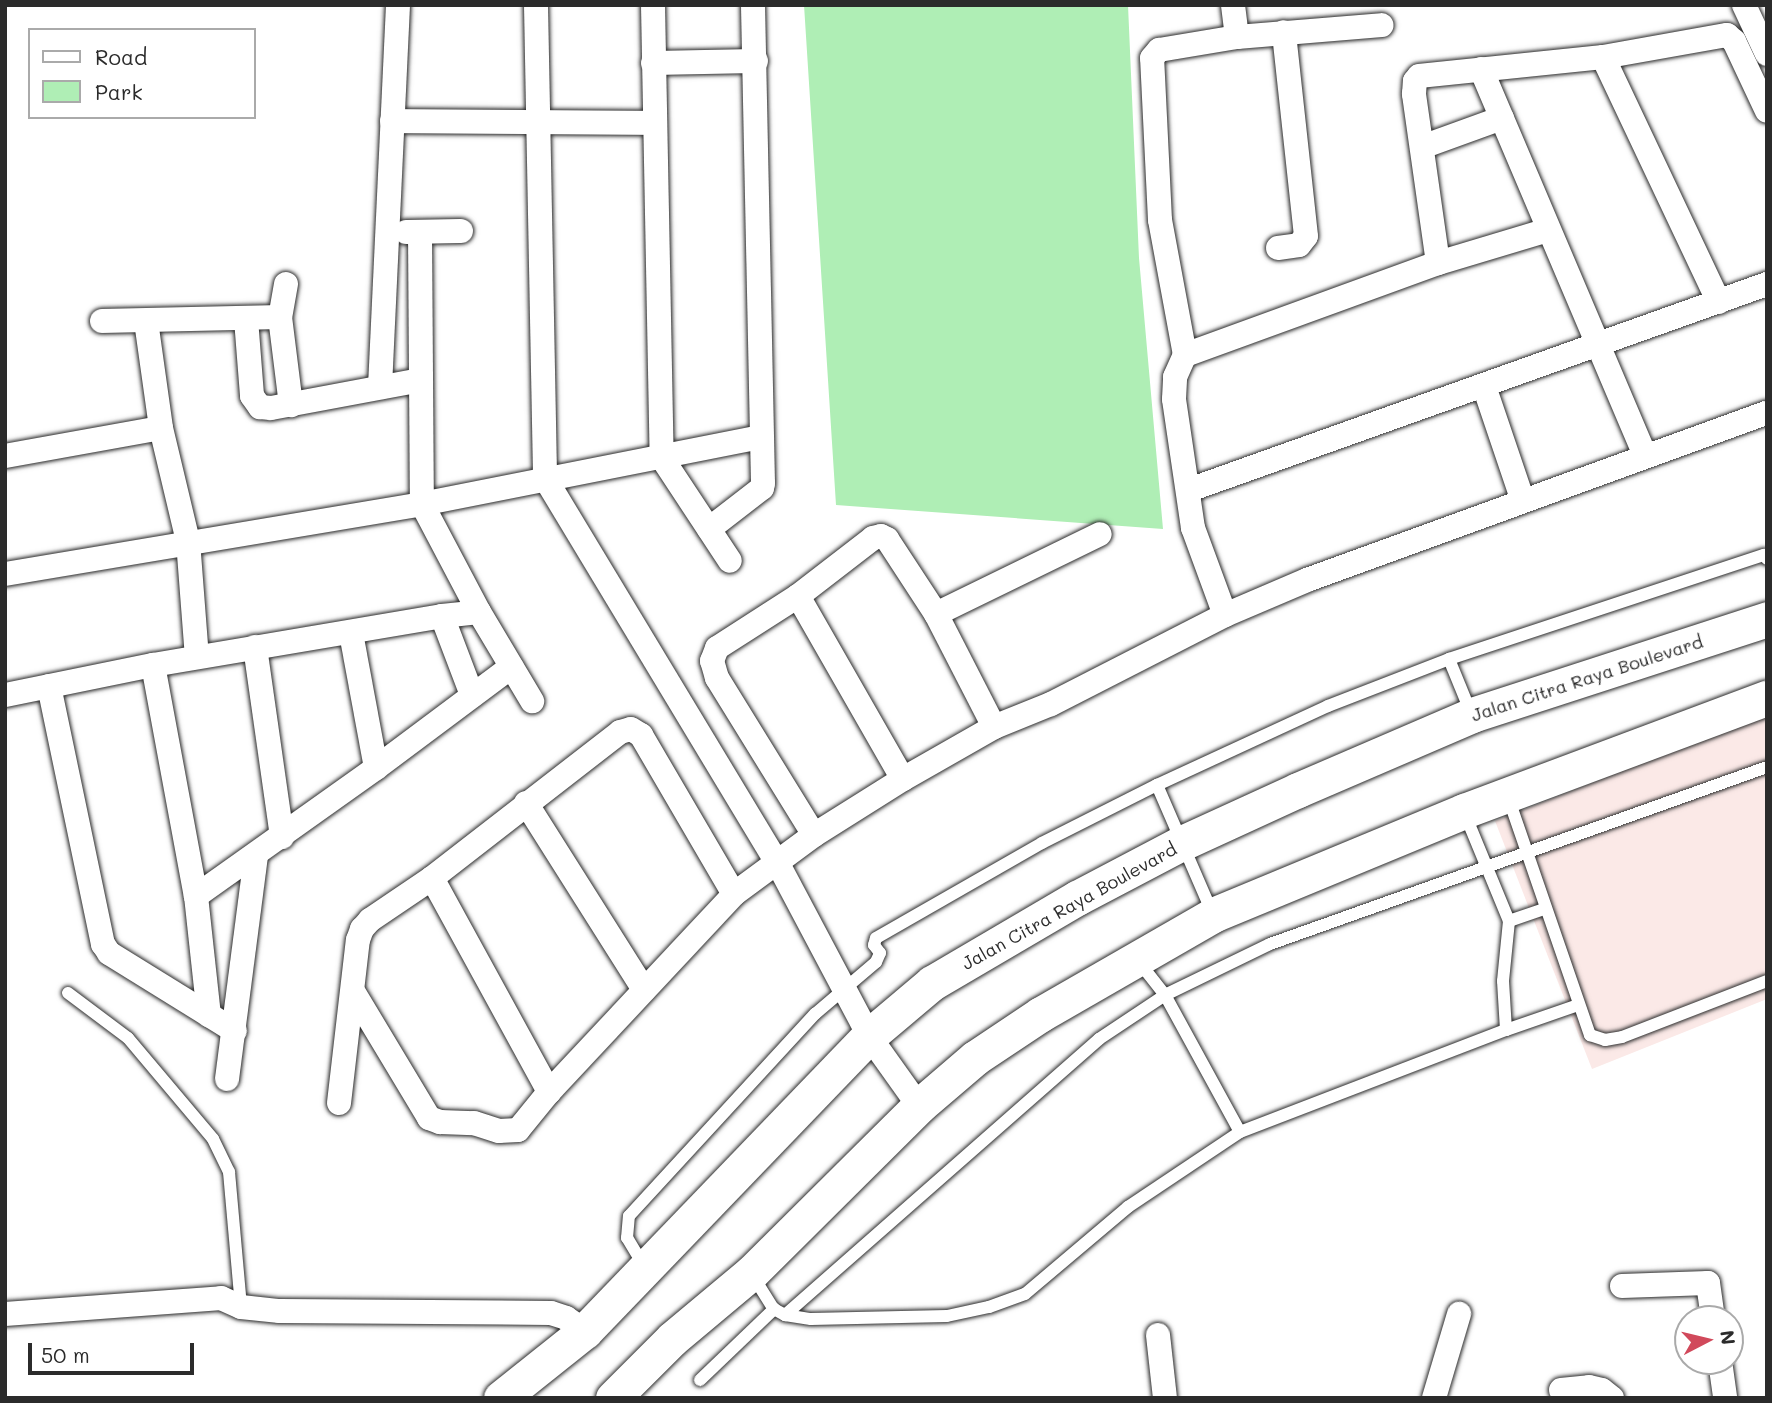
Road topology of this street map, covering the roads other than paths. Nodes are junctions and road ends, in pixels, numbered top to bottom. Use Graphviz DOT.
graph roads {
  1 [pos="398,5"];
  2 [pos="536,5"];
  3 [pos="653,5"];
  4 [pos="753,5"];
  5 [pos="1233,5"];
  6 [pos="1744,5"];
  7 [pos="1381,25"];
  8 [pos="1284,33"];
  9 [pos="1237,37"];
  10 [pos="1767,54"];
  11 [pos="1603,57"];
  12 [pos="755,61"];
  13 [pos="653,63"];
  14 [pos="1481,69"];
  15 [pos="1767,111"];
  16 [pos="1502,118"];
  17 [pos="392,121"];
  18 [pos="540,123"];
  19 [pos="653,123"];
  20 [pos="1422,147"];
  21 [pos="1548,230"];
  22 [pos="461,231"];
  23 [pos="420,232"];
  24 [pos="388,233"];
  25 [pos="1278,248"];
  26 [pos="1438,263"];
  27 [pos="286,284"];
  28 [pos="1767,284"];
  29 [pos="1719,302"];
  30 [pos="281,317"];
  31 [pos="246,319"];
  32 [pos="102,321"];
  33 [pos="146,321"];
  34 [pos="1598,344"];
  35 [pos="1185,355"];
  36 [pos="420,380"];
  37 [pos="1484,386"];
  38 [pos="380,387"];
  39 [pos="291,405"];
  40 [pos="1767,413"];
  41 [pos="161,428"];
  42 [pos="761,437"];
  43 [pos="5,456"];
  44 [pos="1645,456"];
  45 [pos="662,458"];
  46 [pos="545,478"];
  47 [pos="1189,490"];
  48 [pos="1522,501"];
  49 [pos="422,504"];
  50 [pos="709,529"];
  51 [pos="1100,534"];
  52 [pos="188,541"];
  53 [pos="1767,559"];
  54 [pos="730,561"];
  55 [pos="5,574"];
  56 [pos="798,596"];
  57 [pos="479,612"];
  58 [pos="936,614"];
  59 [pos="1225,615"];
  60 [pos="442,616"];
  61 [pos="1767,619"];
  62 [pos="351,633"];
  63 [pos="255,647"];
  64 [pos="197,657"];
  65 [pos="1448,659"];
  66 [pos="153,665"];
  67 [pos="511,667"];
  68 [pos="49,686"];
  69 [pos="5,695"];
  70 [pos="472,695"];
  71 [pos="1767,698"];
  72 [pos="532,701"];
  73 [pos="1472,715"];
  74 [pos="994,727"];
  75 [pos="1767,767"];
  76 [pos="376,768"];
  77 [pos="903,779"];
  78 [pos="1157,785"];
  79 [pos="1508,797"];
  80 [pos="526,803"];
  81 [pos="1464,811"];
  82 [pos="814,835"];
  83 [pos="282,837"];
  84 [pos="1180,844"];
  85 [pos="1528,851"];
  86 [pos="256,855"];
  87 [pos="777,862"];
  88 [pos="1488,866"];
  89 [pos="432,878"];
  90 [pos="734,894"];
  91 [pos="196,896"];
  92 [pos="1546,908"];
  93 [pos="1213,915"];
  94 [pos="1509,920"];
  95 [pos="1136,957"];
  96 [pos="1767,982"];
  97 [pos="644,990"];
  98 [pos="843,990"];
  99 [pos="68,993"];
  100 [pos="354,993"];
  101 [pos="1165,995"];
  102 [pos="1578,1005"];
  103 [pos="209,1015"];
  104 [pos="1506,1030"];
  105 [pos="235,1031"];
  106 [pos="869,1036"];
  107 [pos="228,1079"];
  108 [pos="549,1092"];
  109 [pos="339,1103"];
  110 [pos="919,1106"];
  111 [pos="1240,1132"];
  112 [pos="645,1268"];
  113 [pos="751,1273"];
  114 [pos="1622,1286"];
  115 [pos="1711,1305"];
  116 [pos="241,1307"];
  117 [pos="780,1312"];
  118 [pos="5,1314"];
  119 [pos="1459,1314"];
  120 [pos="585,1331"];
  121 [pos="1158,1335"];
  122 [pos="1722,1375"];
  123 [pos="700,1380"];
  124 [pos="1561,1390"];
  125 [pos="630,1392"];
  126 [pos="501,1398"];
  127 [pos="1165,1398"];
  128 [pos="1434,1398"];
  129 [pos="1612,1398"];
  130 [pos="1725,1398"];
  1 -- 17 [label="street"];
  2 -- 18 [label="street"];
  3 -- 13 [label="street"];
  4 -- 12 [label="street"];
  5 -- 9 [label="street"];
  6 -- 10 [label="street"];
  7 -- 8 [label="street"];
  8 -- 9 [label="street"];
  8 -- 25 [label="street"];
  9 -- 35 [label="street"];
  11 -- 14 [label="street"];
  11 -- 15 [label="street"];
  11 -- 29 [label="street"];
  12 -- 13 [label="street"];
  12 -- 42 [label="street"];
  13 -- 19 [label="street"];
  14 -- 16 [label="street"];
  14 -- 20 [label="street"];
  16 -- 20 [label="street"];
  16 -- 21 [label="street"];
  17 -- 18 [label="street"];
  17 -- 24 [label="street"];
  18 -- 19 [label="street"];
  18 -- 46 [label="street"];
  19 -- 45 [label="street"];
  20 -- 26 [label="street"];
  21 -- 26 [label="street"];
  21 -- 34 [label="street"];
  22 -- 23 [label="street"];
  23 -- 24 [label="street"];
  23 -- 36 [label="street"];
  24 -- 38 [label="street"];
  26 -- 35 [label="street"];
  27 -- 30 [label="street"];
  28 -- 29 [label="street"];
  29 -- 34 [label="street"];
  30 -- 31 [label="street"];
  30 -- 39 [label="street"];
  31 -- 33 [label="street"];
  31 -- 39 [label="street"];
  32 -- 33 [label="street"];
  33 -- 41 [label="street"];
  34 -- 37 [label="street"];
  34 -- 44 [label="street"];
  35 -- 47 [label="street"];
  36 -- 38 [label="street"];
  36 -- 49 [label="street"];
  37 -- 47 [label="street"];
  37 -- 48 [label="street"];
  38 -- 39 [label="street"];
  40 -- 44 [label="street"];
  41 -- 43 [label="street"];
  41 -- 52 [label="street"];
  42 -- 45 [label="street"];
  42 -- 50 [label="street"];
  44 -- 48 [label="street"];
  45 -- 46 [label="street"];
  45 -- 50 [label="street"];
  46 -- 49 [label="street"];
  46 -- 87 [label="street"];
  47 -- 59 [label="street"];
  48 -- 59 [label="street"];
  49 -- 52 [label="street"];
  49 -- 57 [label="street"];
  50 -- 54 [label="street"];
  51 -- 58 [label="street"];
  52 -- 55 [label="street"];
  52 -- 64 [label="street"];
  53 -- 65 [label="lane"];
  56 -- 58 [label="street"];
  56 -- 77 [label="street"];
  56 -- 82 [label="street"];
  57 -- 60 [label="street"];
  57 -- 67 [label="street"];
  58 -- 74 [label="street"];
  59 -- 74 [label="street"];
  60 -- 62 [label="street"];
  60 -- 70 [label="street"];
  61 -- 73 [label="main road, Jalan Citra Raya Boulevard"];
  62 -- 63 [label="street"];
  62 -- 76 [label="street"];
  63 -- 64 [label="street"];
  63 -- 83 [label="street"];
  64 -- 66 [label="street"];
  65 -- 73 [label="lane"];
  65 -- 78 [label="lane"];
  66 -- 68 [label="street"];
  66 -- 91 [label="street"];
  67 -- 70 [label="street"];
  67 -- 72 [label="street"];
  68 -- 69 [label="street"];
  68 -- 103 [label="street"];
  70 -- 76 [label="street"];
  71 -- 79 [label="main road"];
  73 -- 84 [label="main road, Jalan Citra Raya Boulevard"];
  74 -- 77 [label="street"];
  75 -- 85 [label="lane"];
  76 -- 83 [label="street"];
  77 -- 82 [label="street"];
  78 -- 84 [label="lane"];
  78 -- 98 [label="lane"];
  79 -- 81 [label="main road"];
  79 -- 85 [label="lane"];
  80 -- 89 [label="street"];
  80 -- 90 [label="street"];
  80 -- 97 [label="street"];
  81 -- 88 [label="lane"];
  81 -- 93 [label="main road"];
  82 -- 87 [label="street"];
  83 -- 86 [label="street"];
  84 -- 93 [label="lane"];
  84 -- 106 [label="main road, Jalan Citra Raya Boulevard"];
  85 -- 88 [label="lane"];
  85 -- 92 [label="lane"];
  86 -- 91 [label="street"];
  86 -- 105 [label="street"];
  87 -- 90 [label="street"];
  87 -- 98 [label="street"];
  88 -- 94 [label="lane"];
  88 -- 101 [label="lane"];
  89 -- 100 [label="street"];
  89 -- 108 [label="street"];
  90 -- 97 [label="street"];
  91 -- 103 [label="street"];
  92 -- 94 [label="lane"];
  92 -- 102 [label="lane"];
  93 -- 95 [label="main road"];
  94 -- 104 [label="lane"];
  95 -- 101 [label="lane"];
  95 -- 110 [label="main road"];
  96 -- 102 [label="lane"];
  97 -- 108 [label="street"];
  98 -- 106 [label="street"];
  98 -- 112 [label="lane"];
  99 -- 116 [label="lane"];
  100 -- 108 [label="street"];
  100 -- 109 [label="street"];
  101 -- 111 [label="lane"];
  101 -- 117 [label="lane"];
  102 -- 104 [label="lane"];
  103 -- 105 [label="street"];
  104 -- 111 [label="lane"];
  105 -- 107 [label="street"];
  106 -- 110 [label="street"];
  106 -- 112 [label="main road, Jalan Citra Raya Boulevard"];
  110 -- 113 [label="main road"];
  111 -- 117 [label="lane"];
  112 -- 120 [label="main road, Jalan Citra Raya Boulevard"];
  113 -- 117 [label="lane"];
  113 -- 125 [label="main road"];
  114 -- 115 [label="street"];
  116 -- 118 [label="street"];
  116 -- 120 [label="street"];
  117 -- 123 [label="lane"];
  119 -- 128 [label="street"];
  120 -- 126 [label="main road, Jalan Citra Raya Boulevard"];
  121 -- 127 [label="street"];
  122 -- 130 [label="street"];
  124 -- 129 [label="street"];
}
